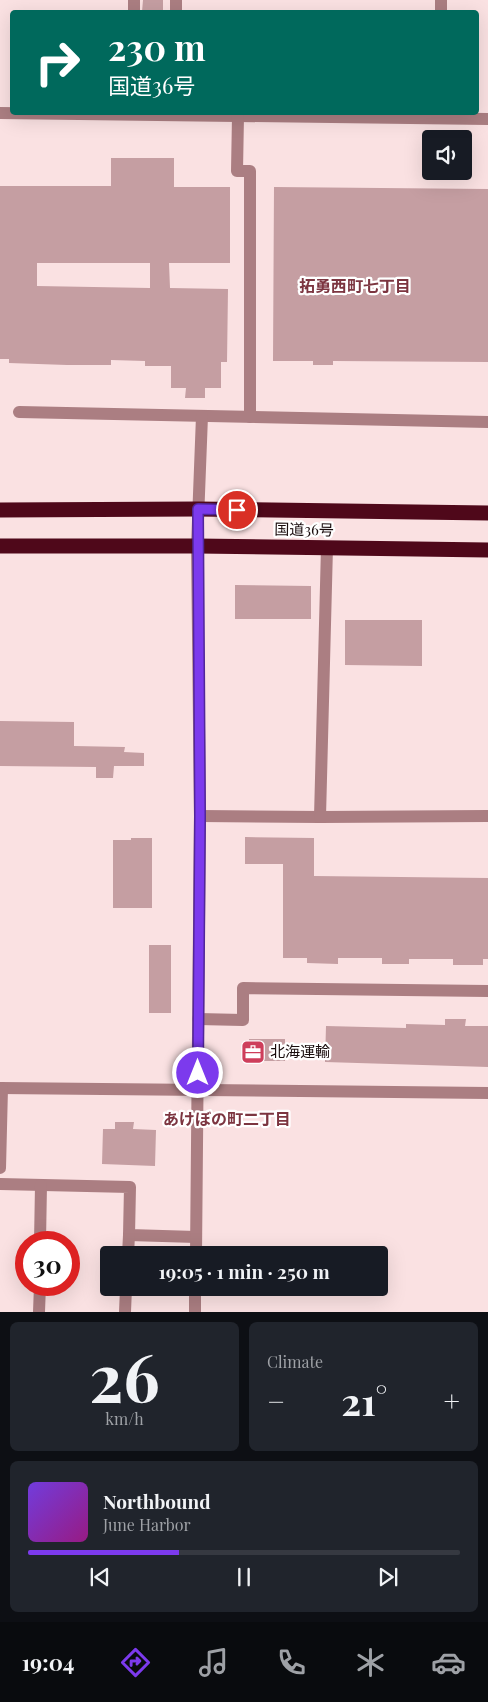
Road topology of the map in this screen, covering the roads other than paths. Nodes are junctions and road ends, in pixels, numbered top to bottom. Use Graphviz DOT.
graph roads {
  1 [pos="206,115"];
  2 [pos="439,115"];
  3 [pos="238,116"];
  4 [pos="488,119"];
  5 [pos="19,412"];
  6 [pos="202,416"];
  7 [pos="250,417"];
  8 [pos="488,422"];
  9 [pos="198,509"];
  10 [pos="0,510"];
  11 [pos="488,513"];
  12 [pos="0,546"];
  13 [pos="197,546"];
  14 [pos="327,547"];
  15 [pos="488,550"];
  16 [pos="200,816"];
  17 [pos="488,816"];
  18 [pos="320,817"];
  19 [pos="488,991"];
  20 [pos="198,1020"];
  21 [pos="1,1088"];
  22 [pos="198,1090"];
  23 [pos="488,1093"];
  24 [pos="0,1132"];
  25 [pos="0,1168"];
  26 [pos="0,1184"];
  27 [pos="41,1185"];
  28 [pos="40,1231"];
  29 [pos="129,1235"];
  30 [pos="196,1237"];
  31 [pos="128,1246"];
  32 [pos="196,1246"];
  33 [pos="40,1296"];
  34 [pos="126,1296"];
  35 [pos="195,1296"];
  36 [pos="39,1312"];
  37 [pos="125,1312"];
  38 [pos="195,1312"];
  1 -- 3 [label="street"];
  2 -- 3 [label="street"];
  2 -- 4 [label="street"];
  3 -- 7 [label="street"];
  5 -- 6 [label="street"];
  6 -- 7 [label="street"];
  6 -- 9 [label="street"];
  7 -- 8 [label="street"];
  9 -- 10 [label="highway, 国道36号"];
  9 -- 11 [label="highway, 国道36号"];
  9 -- 13 [label="street"];
  12 -- 13 [label="highway, 国道36号"];
  13 -- 14 [label="highway, 国道36号"];
  13 -- 16 [label="street"];
  14 -- 15 [label="highway, 国道36号"];
  14 -- 18 [label="street"];
  16 -- 18 [label="street"];
  16 -- 20 [label="street"];
  17 -- 18 [label="street"];
  19 -- 20 [label="street"];
  20 -- 22 [label="street"];
  21 -- 22 [label="street"];
  21 -- 24 [label="street"];
  22 -- 23 [label="street"];
  22 -- 30 [label="street"];
  24 -- 25 [label="street"];
  26 -- 27 [label="street"];
  27 -- 28 [label="street"];
  27 -- 29 [label="street"];
  29 -- 30 [label="street"];
  29 -- 31 [label="street"];
  30 -- 32 [label="street"];
  33 -- 36 [label="street"];
  34 -- 37 [label="street"];
  35 -- 38 [label="street"];
}
